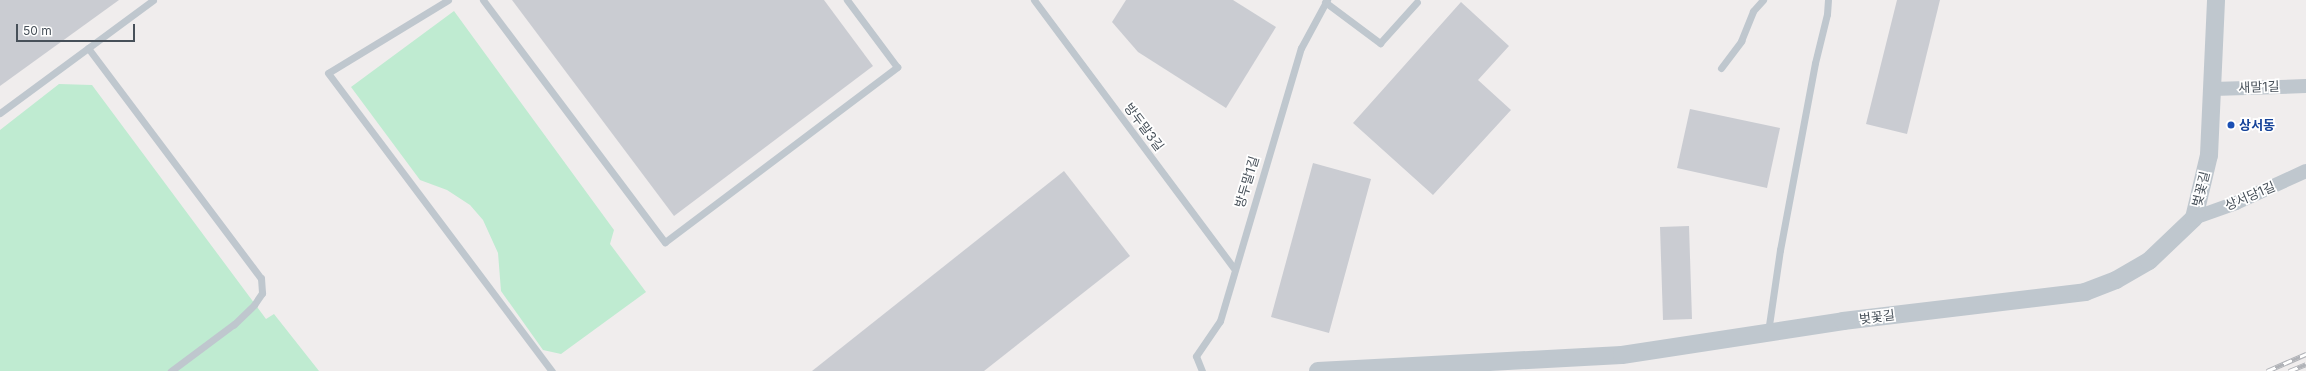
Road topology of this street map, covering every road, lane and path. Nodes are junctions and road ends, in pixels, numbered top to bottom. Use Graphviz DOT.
graph roads {
  1 [pos="153,0"];
  2 [pos="448,0"];
  3 [pos="483,0"];
  4 [pos="847,0"];
  5 [pos="1762,0"];
  6 [pos="1828,0"];
  7 [pos="2216,0"];
  8 [pos="1326,1"];
  9 [pos="1038,2"];
  10 [pos="1417,2"];
  11 [pos="88,48"];
  12 [pos="1721,68"];
  13 [pos="2306,86"];
  14 [pos="2213,89"];
  15 [pos="0,113"];
  16 [pos="2306,171"];
  17 [pos="2194,218"];
  18 [pos="1234,268"];
  19 [pos="1768,333"];
  20 [pos="171,371"];
  21 [pos="552,371"];
  22 [pos="1202,371"];
  23 [pos="1318,371"];
  1 -- 11 [label="lane"];
  2 -- 21 [label="lane"];
  3 -- 4 [label="lane"];
  5 -- 12 [label="lane"];
  6 -- 19 [label="lane"];
  7 -- 14 [label="street, 벚꽃길"];
  8 -- 10 [label="lane"];
  8 -- 18 [label="lane, 방두말1길"];
  9 -- 18 [label="lane, 방두말3길"];
  11 -- 15 [label="lane"];
  11 -- 20 [label="lane"];
  13 -- 14 [label="street, 새말1길"];
  14 -- 17 [label="street, 벚꽃길"];
  16 -- 17 [label="street, 상서당1길"];
  17 -- 19 [label="street, 벚꽃길"];
  18 -- 22 [label="lane, 방두말1길"];
  19 -- 23 [label="street, 벚꽃길"];
}
